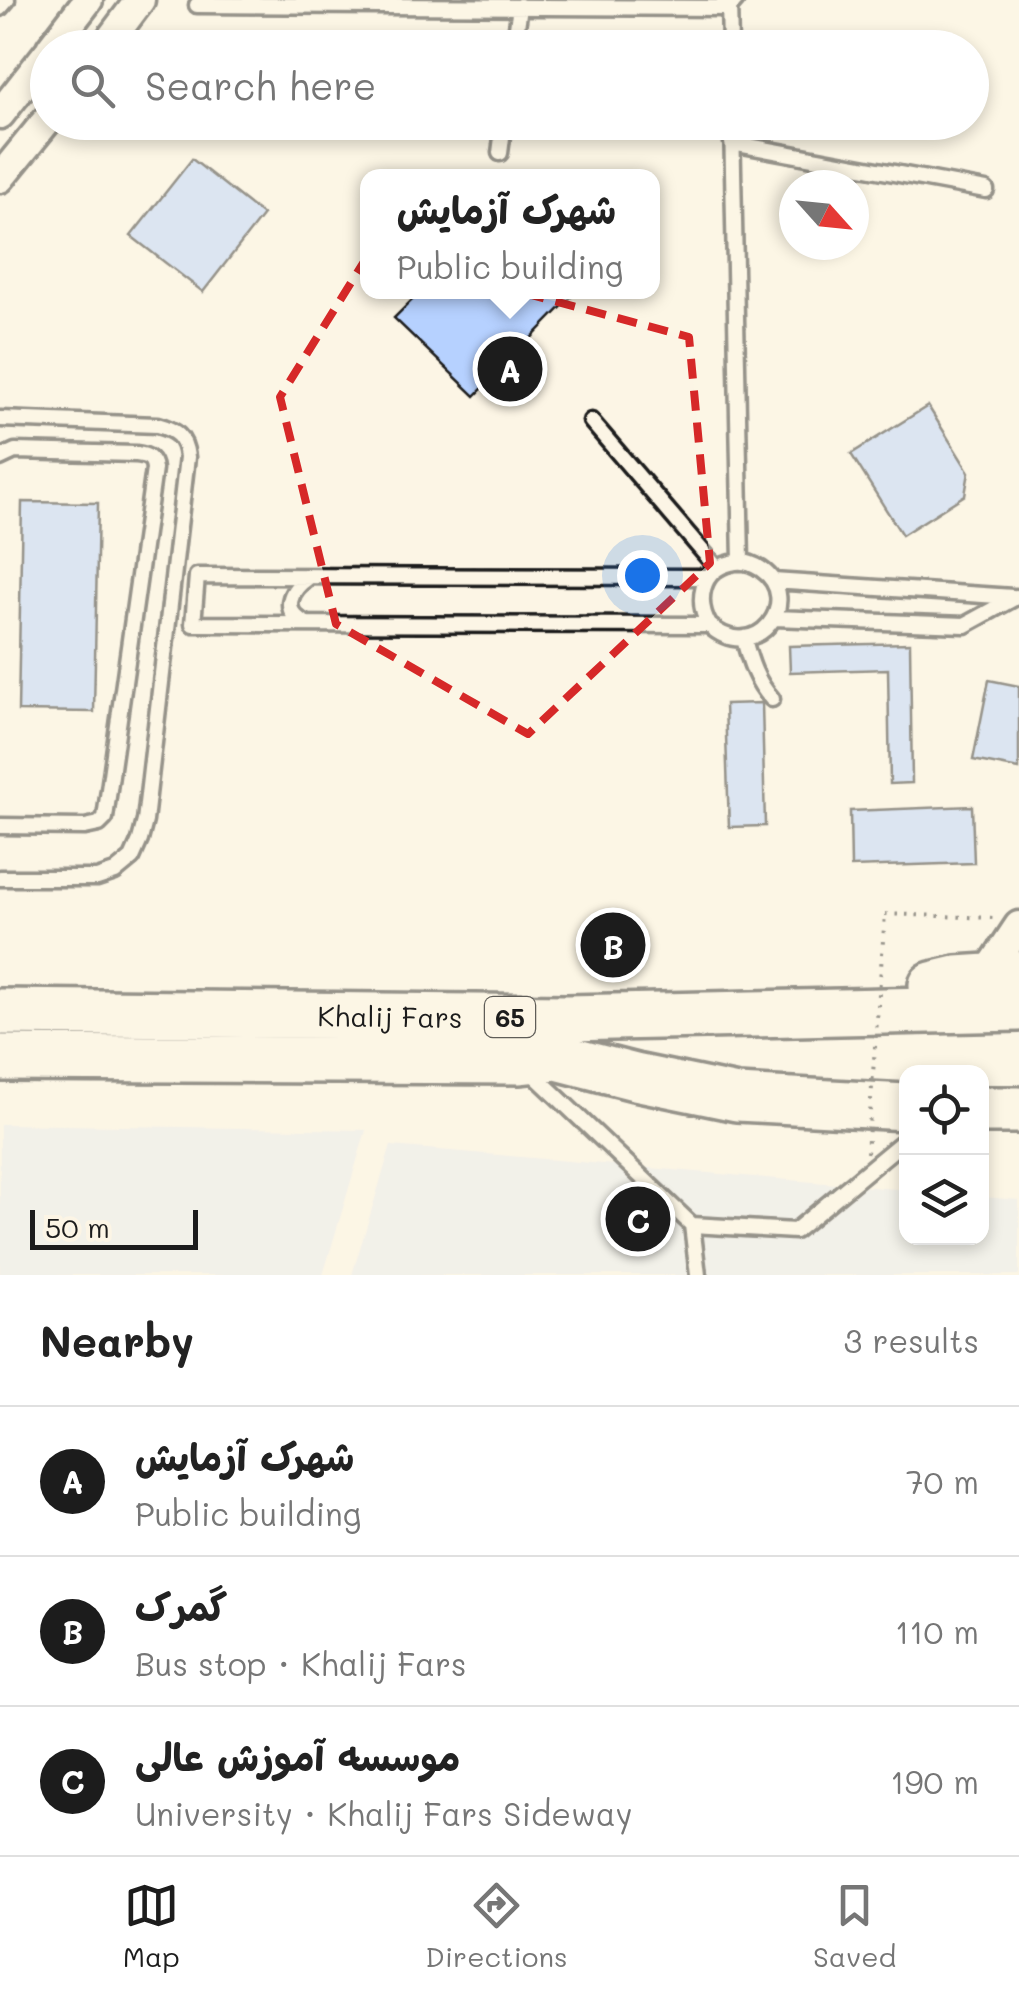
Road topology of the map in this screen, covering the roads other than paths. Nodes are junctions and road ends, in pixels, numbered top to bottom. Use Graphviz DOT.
graph roads {
  1 [pos="6,0"];
  2 [pos="88,0"];
  3 [pos="140,0"];
  4 [pos="732,3"];
  5 [pos="196,4"];
  6 [pos="520,6"];
  7 [pos="0,8"];
  8 [pos="65,30"];
  9 [pos="118,30"];
  10 [pos="517,30"];
  11 [pos="731,30"];
  12 [pos="30,76"];
  13 [pos="0,114"];
  14 [pos="31,140"];
  15 [pos="502,140"];
  16 [pos="732,143"];
  17 [pos="500,153"];
  18 [pos="0,178"];
  19 [pos="986,190"];
  20 [pos="0,419"];
  21 [pos="590,421"];
  22 [pos="0,458"];
  23 [pos="742,562"];
  24 [pos="713,573"];
  25 [pos="310,576"];
  26 [pos="773,581"];
  27 [pos="1017,598"];
  28 [pos="774,618"];
  29 [pos="309,625"];
  30 [pos="709,625"];
  31 [pos="744,640"];
  32 [pos="772,699"];
  33 [pos="0,826"];
  34 [pos="0,878"];
  35 [pos="1013,922"];
  36 [pos="1002,976"];
  37 [pos="1019,1008"];
  38 [pos="0,1012"];
  39 [pos="820,1012"];
  40 [pos="0,1058"];
  41 [pos="520,1061"];
  42 [pos="899,1107"];
  43 [pos="989,1110"];
  44 [pos="1019,1110"];
  45 [pos="899,1145"];
  46 [pos="692,1225"];
  47 [pos="698,1275"];
  1 -- 7 [label="lane"];
  2 -- 8 [label="street"];
  3 -- 9 [label="street"];
  4 -- 6 [label="lane"];
  4 -- 11 [label="lane"];
  5 -- 6 [label="lane"];
  6 -- 10 [label="lane"];
  12 -- 13 [label="street"];
  14 -- 18 [label="street"];
  15 -- 17 [label="lane"];
  16 -- 19 [label="lane"];
  16 -- 23 [label="lane"];
  20 -- 34 [label="lane"];
  21 -- 24 [label="lane"];
  22 -- 33 [label="lane"];
  23 -- 24 [label="lane"];
  23 -- 26 [label="lane"];
  24 -- 25 [label="lane"];
  24 -- 30 [label="lane"];
  25 -- 29 [label="lane"];
  25 -- 29 [label="lane"];
  26 -- 27 [label="lane"];
  26 -- 28 [label="lane"];
  27 -- 28 [label="lane"];
  28 -- 31 [label="lane"];
  29 -- 30 [label="lane"];
  30 -- 31 [label="lane"];
  31 -- 32 [label="lane"];
  35 -- 36 [label="street"];
  36 -- 39 [label="highway"];
  37 -- 39 [label="highway, Khalij Fars / 65"];
  38 -- 39 [label="highway, Khalij Fars / 65"];
  40 -- 41 [label="highway, Khalij Fars / 65"];
  41 -- 42 [label="highway, Khalij Fars / 65"];
  41 -- 46 [label="lane"];
  43 -- 44 [label="highway"];
  45 -- 46 [label="lane"];
  46 -- 47 [label="lane"];
}
